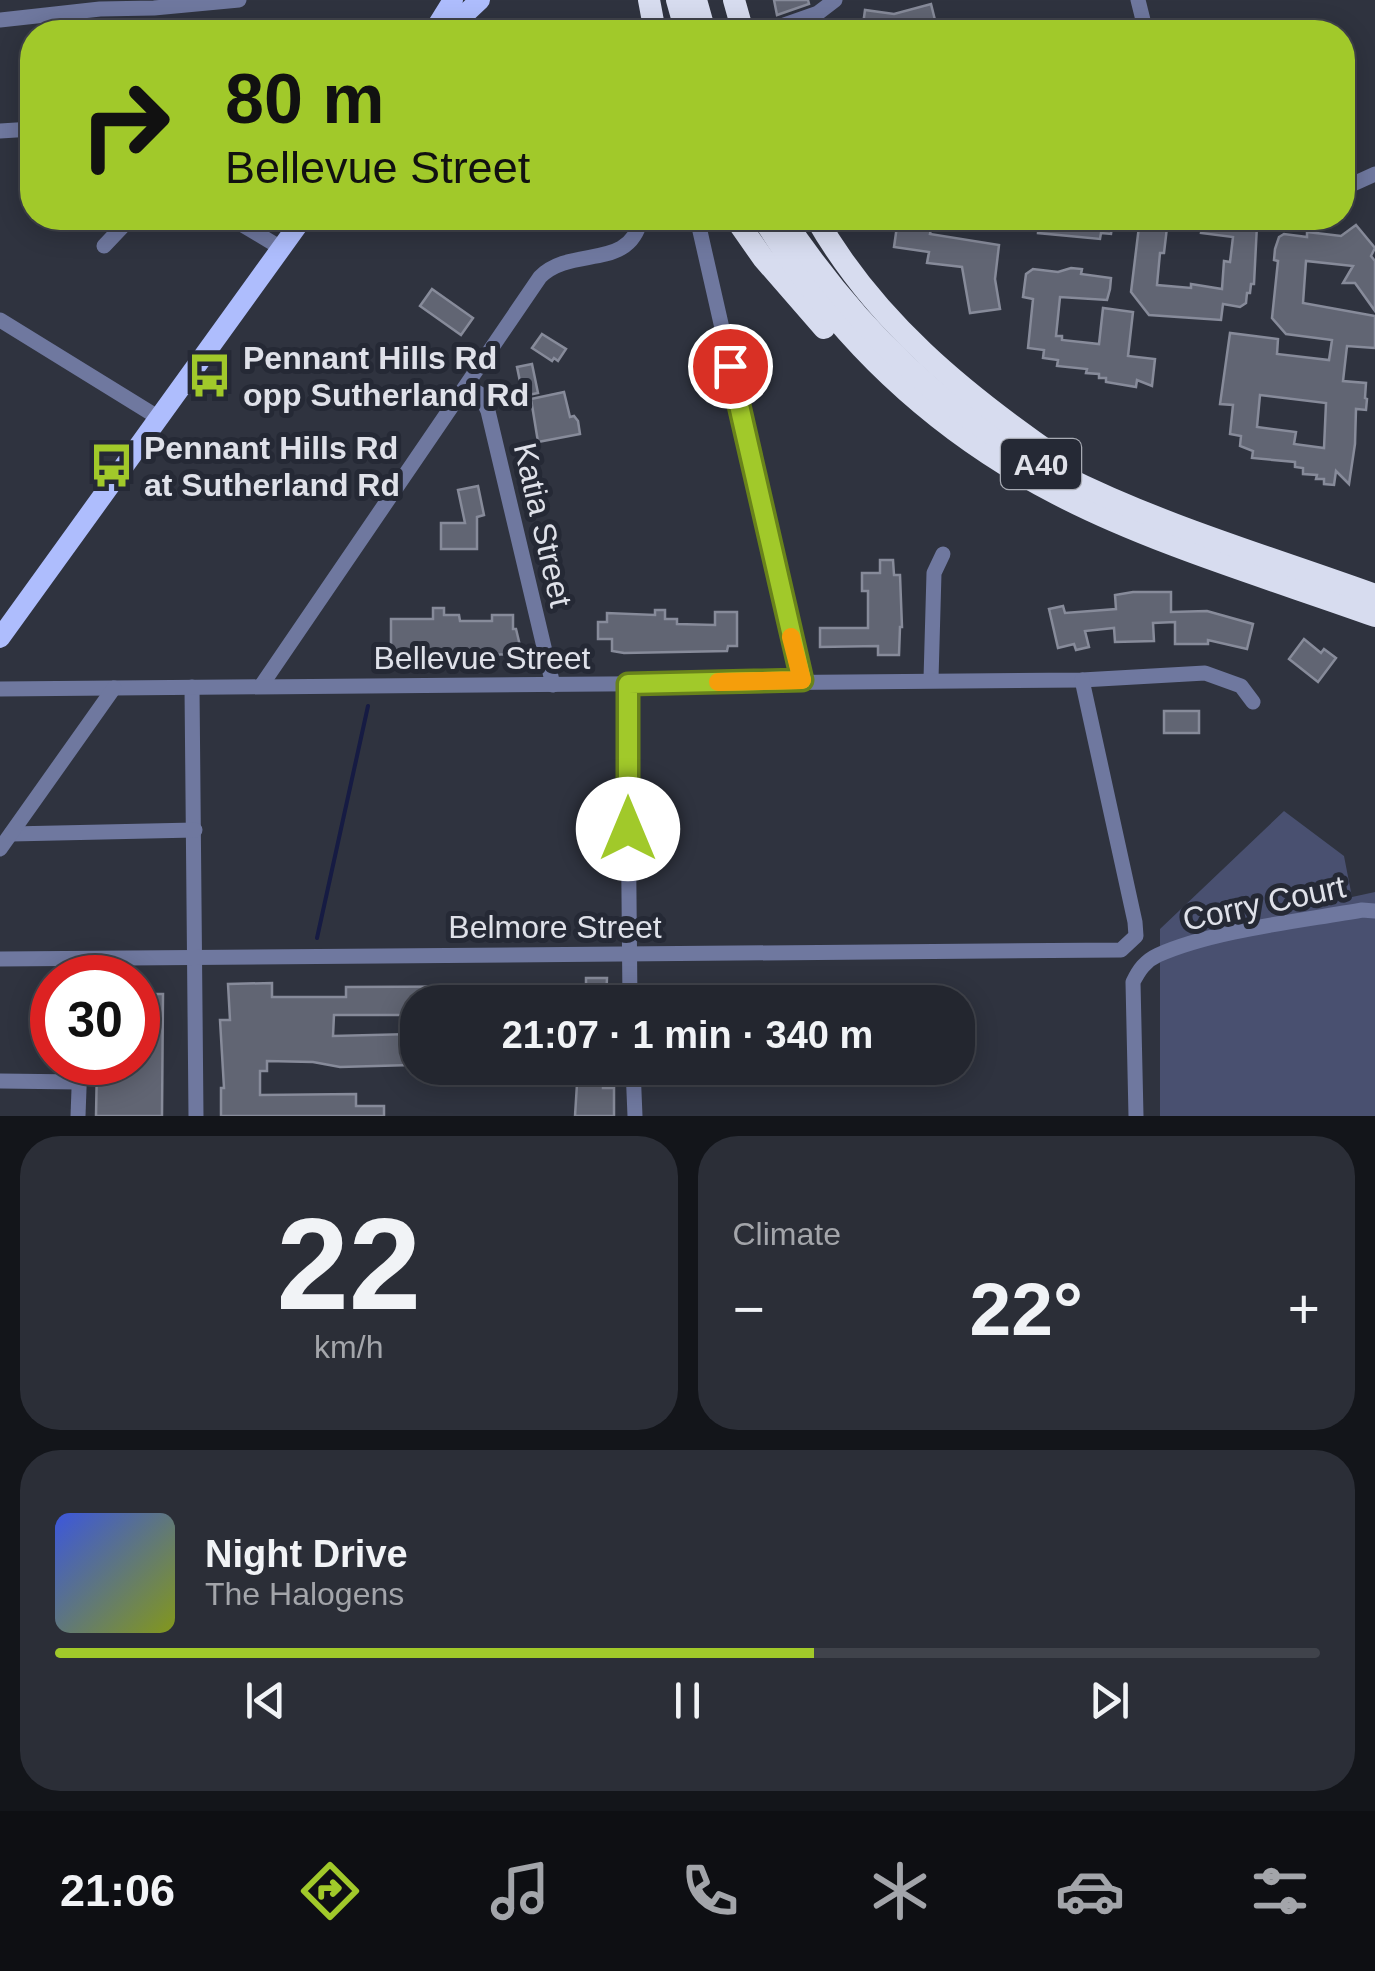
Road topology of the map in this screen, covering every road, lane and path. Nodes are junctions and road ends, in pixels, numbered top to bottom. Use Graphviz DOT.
graph roads {
  1 [pos="240,0"];
  2 [pos="480,0"];
  3 [pos="835,0"];
  4 [pos="0,20"];
  5 [pos="459,20"];
  6 [pos="800,20"];
  7 [pos="118,230"];
  8 [pos="252,230"];
  9 [pos="294,230"];
  10 [pos="638,230"];
  11 [pos="700,230"];
  12 [pos="743,230"];
  13 [pos="771,230"];
  14 [pos="792,230"];
  15 [pos="824,230"];
  16 [pos="104,246"];
  17 [pos="281,248"];
  18 [pos="0,320"];
  19 [pos="468,387"];
  20 [pos="159,418"];
  21 [pos="984,452"];
  22 [pos="1144,512"];
  23 [pos="943,554"];
  24 [pos="1375,595"];
  25 [pos="1375,616"];
  26 [pos="0,638"];
  27 [pos="931,679"];
  28 [pos="802,680"];
  29 [pos="1082,680"];
  30 [pos="628,684"];
  31 [pos="553,685"];
  32 [pos="261,686"];
  33 [pos="192,687"];
  34 [pos="114,688"];
  35 [pos="0,689"];
  36 [pos="1253,702"];
  37 [pos="195,830"];
  38 [pos="11,834"];
  39 [pos="0,849"];
  40 [pos="1375,911"];
  41 [pos="628,954"];
  42 [pos="196,956"];
  43 [pos="160,957"];
  44 [pos="0,959"];
  45 [pos="30,959"];
  46 [pos="629,985"];
  47 [pos="0,1081"];
  48 [pos="30,1081"];
  49 [pos="79,1085"];
  50 [pos="634,1085"];
  51 [pos="78,1116"];
  52 [pos="196,1116"];
  53 [pos="635,1116"];
  54 [pos="1136,1116"];
  1 -- 4 [label="street"];
  2 -- 5 [label="main road"];
  3 -- 6 [label="street"];
  7 -- 16 [label="street"];
  8 -- 17 [label="street"];
  9 -- 17 [label="main road"];
  10 -- 19 [label="street"];
  11 -- 28 [label="street"];
  12 -- 21 [label="highway"];
  13 -- 21 [label="highway, A40"];
  14 -- 22 [label="highway, A40"];
  15 -- 22 [label="highway"];
  17 -- 20 [label="main road"];
  18 -- 20 [label="street"];
  19 -- 31 [label="street, Katia Street"];
  19 -- 32 [label="street"];
  20 -- 26 [label="main road"];
  21 -- 25 [label="highway, A40"];
  22 -- 24 [label="highway, A40"];
  23 -- 27 [label="street"];
  27 -- 28 [label="street, Bellevue Street"];
  27 -- 29 [label="street, Bellevue Street"];
  28 -- 30 [label="street, Bellevue Street"];
  29 -- 36 [label="street, Bellevue Street"];
  29 -- 41 [label="street, Belmore Street"];
  30 -- 31 [label="street, Bellevue Street"];
  30 -- 41 [label="street"];
  31 -- 32 [label="street, Bellevue Street"];
  32 -- 33 [label="street, Bellevue Street"];
  33 -- 34 [label="street, Bellevue Street"];
  33 -- 37 [label="street"];
  34 -- 35 [label="street, Bellevue Street"];
  34 -- 38 [label="street"];
  37 -- 38 [label="street"];
  37 -- 42 [label="street"];
  38 -- 39 [label="street"];
  40 -- 54 [label="street, Corry Court"];
  41 -- 42 [label="street, Belmore Street"];
  41 -- 46 [label="street"];
  42 -- 43 [label="street, Belmore Street"];
  42 -- 52 [label="street"];
  44 -- 45 [label="street, Belmore Street"];
  47 -- 48 [label="street"];
  49 -- 51 [label="street"];
  50 -- 53 [label="street"];
}
